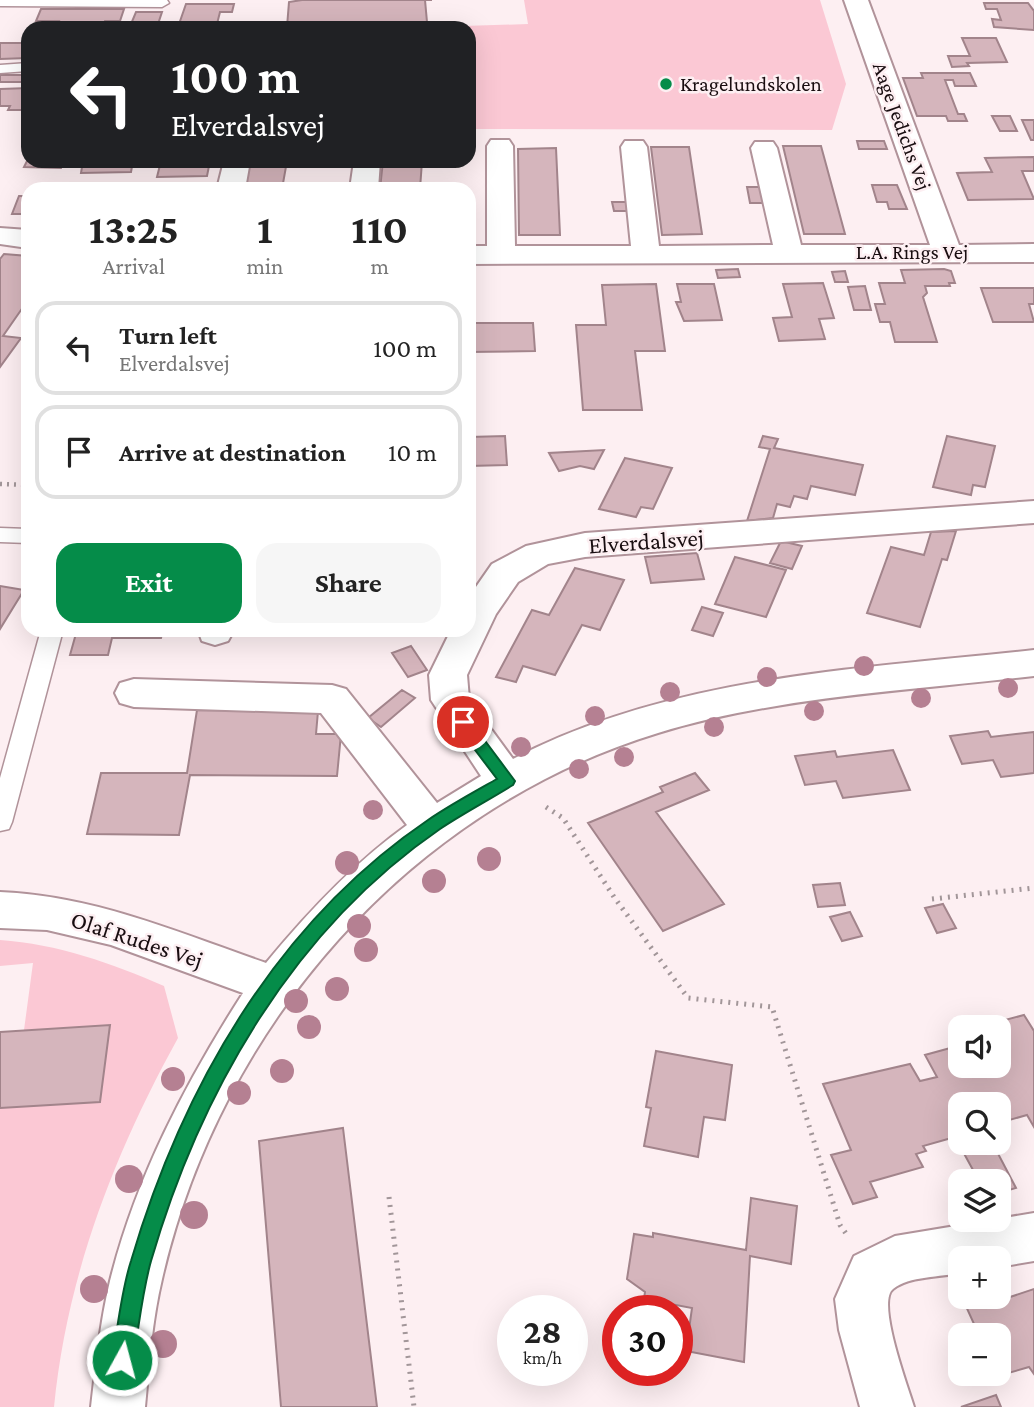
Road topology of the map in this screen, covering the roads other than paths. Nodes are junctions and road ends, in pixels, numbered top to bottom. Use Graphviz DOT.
graph roads {
  1 [pos="856,0"];
  2 [pos="0,2"];
  3 [pos="162,3"];
  4 [pos="21,68"];
  5 [pos="0,69"];
  6 [pos="499,146"];
  7 [pos="634,147"];
  8 [pos="764,148"];
  9 [pos="0,236"];
  10 [pos="21,238"];
  11 [pos="947,252"];
  12 [pos="789,253"];
  13 [pos="1034,253"];
  14 [pos="646,254"];
  15 [pos="476,255"];
  16 [pos="501,255"];
  17 [pos="1034,512"];
  18 [pos="0,535"];
  19 [pos="21,536"];
  20 [pos="476,616"];
  21 [pos="50,637"];
  22 [pos="466,637"];
  23 [pos="1034,663"];
  24 [pos="134,693"];
  25 [pos="507,781"];
  26 [pos="0,822"];
  27 [pos="433,825"];
  28 [pos="0,909"];
  29 [pos="271,984"];
  30 [pos="1034,1237"];
  31 [pos="118,1407"];
  32 [pos="887,1407"];
  1 -- 11 [label="street, Aage Jedichs Vej"];
  2 -- 3 [label="lane"];
  4 -- 5 [label="lane"];
  6 -- 16 [label="street"];
  7 -- 14 [label="street"];
  8 -- 12 [label="street"];
  9 -- 10 [label="street"];
  11 -- 12 [label="street, L.A. Rings Vej"];
  11 -- 13 [label="street, L.A. Rings Vej"];
  12 -- 14 [label="street, L.A. Rings Vej"];
  14 -- 16 [label="street, L.A. Rings Vej"];
  15 -- 16 [label="street, L.A. Rings Vej"];
  17 -- 20 [label="street, Elverdalsvej"];
  18 -- 19 [label="lane"];
  21 -- 26 [label="lane"];
  22 -- 25 [label="street, Elverdalsvej"];
  23 -- 25 [label="street"];
  24 -- 27 [label="street"];
  25 -- 27 [label="street"];
  27 -- 29 [label="street"];
  28 -- 29 [label="street, Olaf Rudes Vej"];
  29 -- 31 [label="street"];
  30 -- 32 [label="street"];
}
